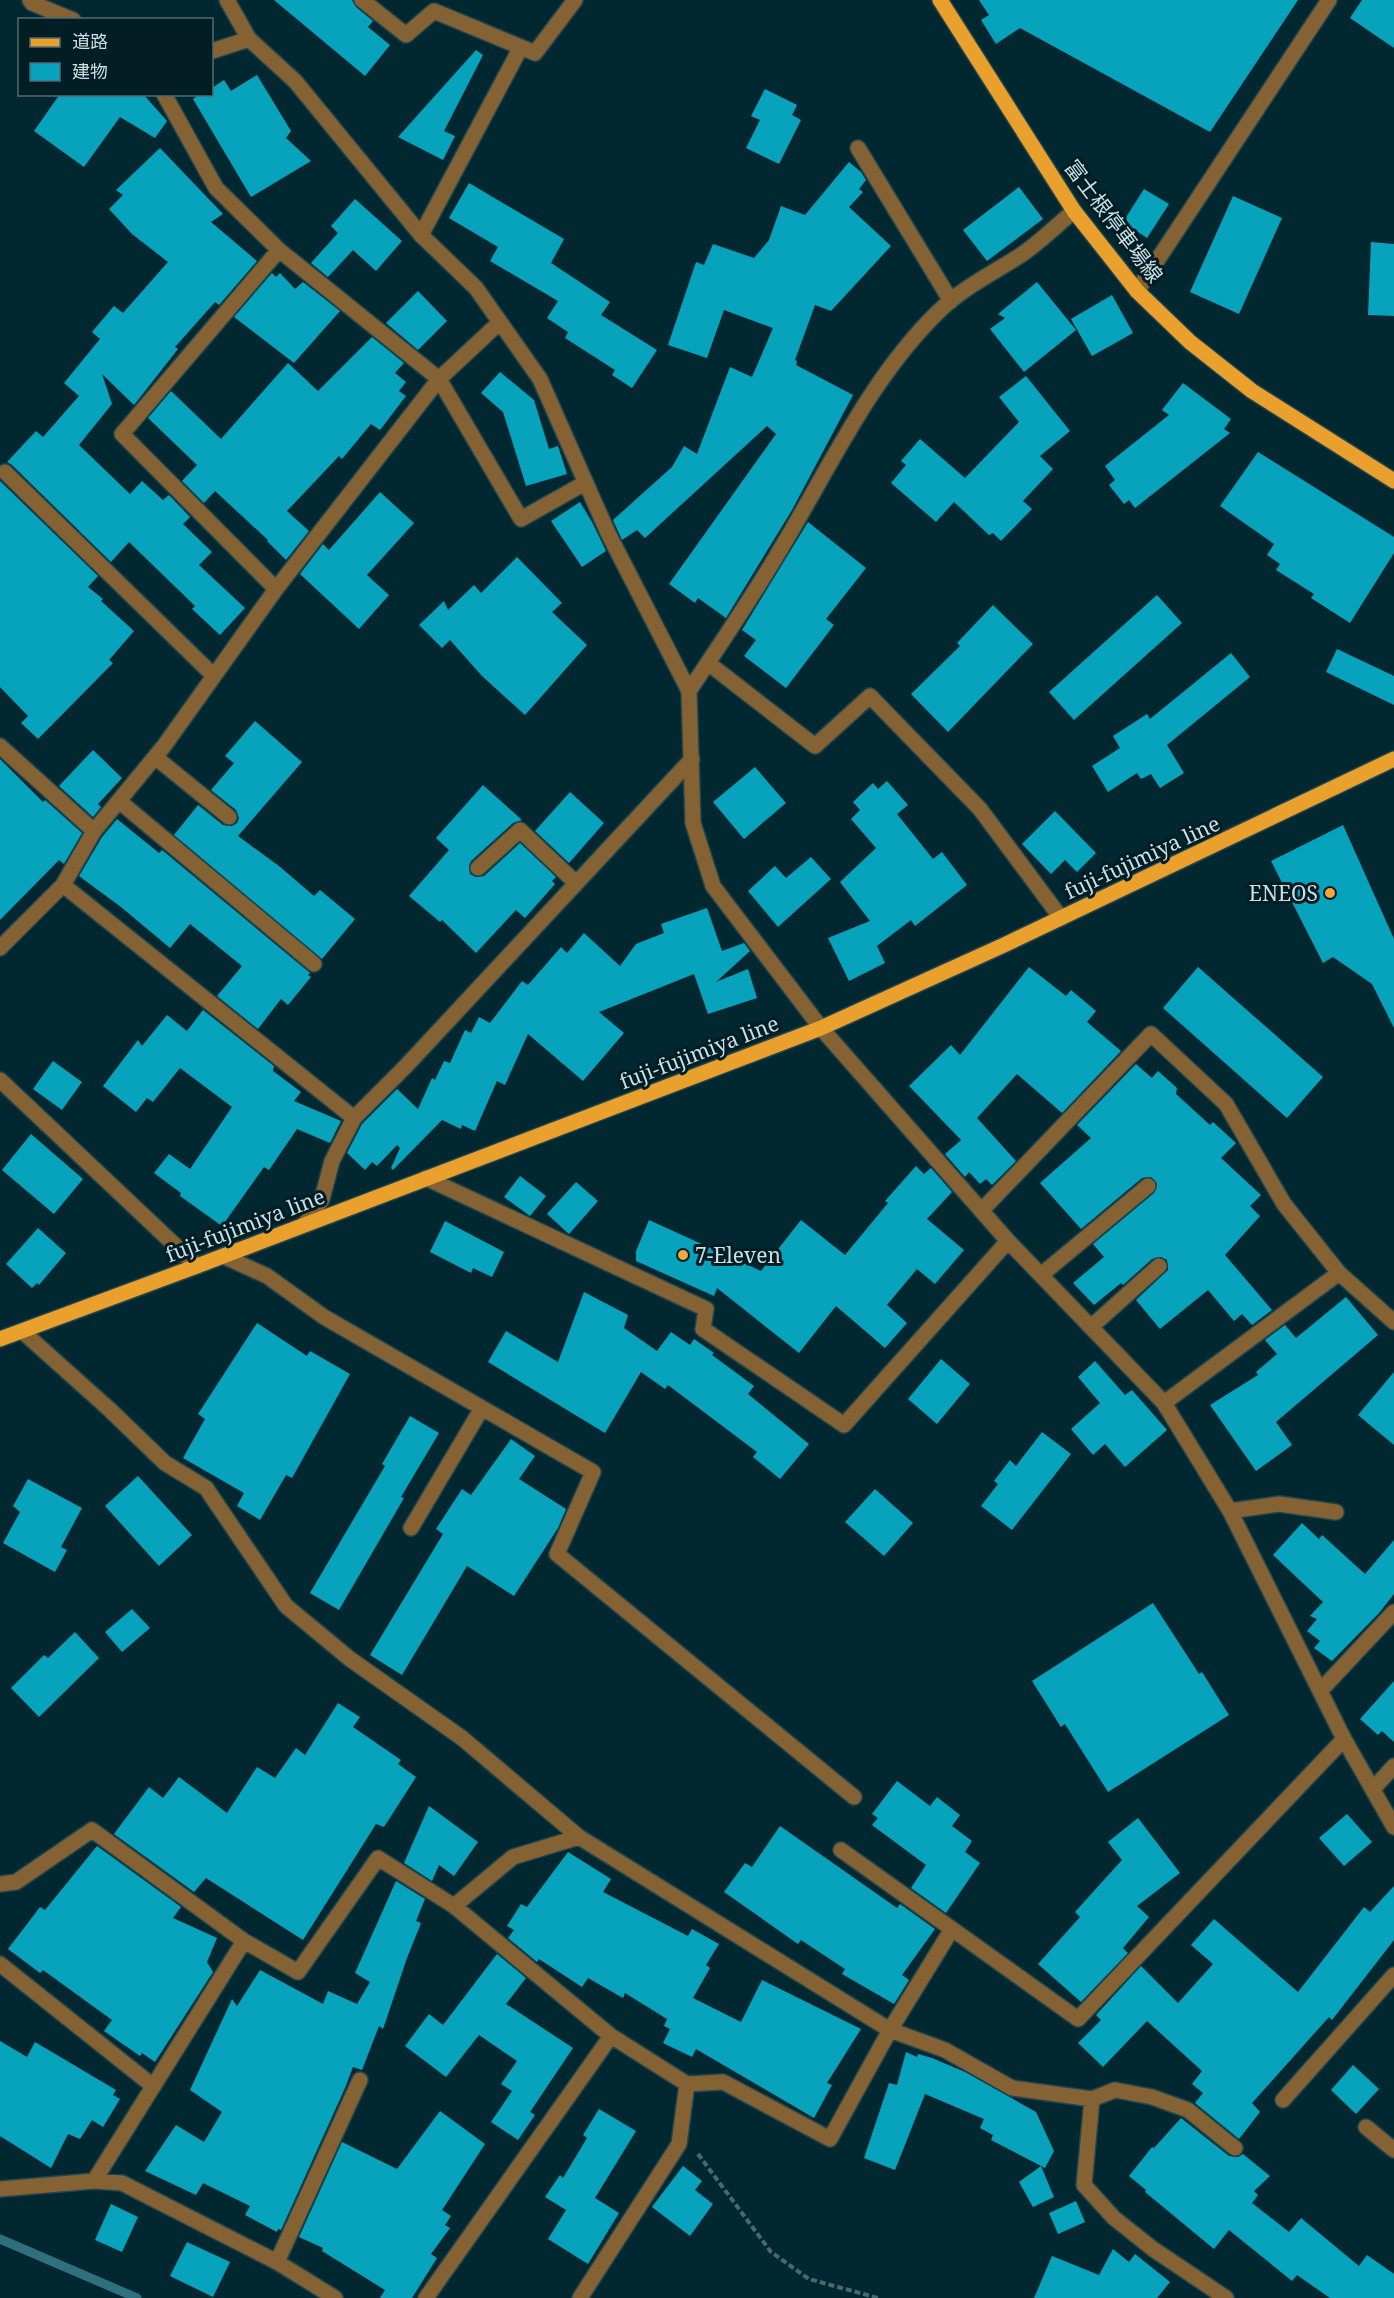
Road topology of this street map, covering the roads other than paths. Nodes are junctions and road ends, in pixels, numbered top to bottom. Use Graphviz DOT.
graph roads {
  1 [pos="30,0"];
  2 [pos="362,0"];
  3 [pos="575,0"];
  4 [pos="940,0"];
  5 [pos="1329,0"];
  6 [pos="234,3"];
  7 [pos="68,18"];
  8 [pos="249,39"];
  9 [pos="521,47"];
  10 [pos="213,51"];
  11 [pos="165,96"];
  12 [pos="858,148"];
  13 [pos="1074,211"];
  14 [pos="421,235"];
  15 [pos="279,250"];
  16 [pos="1137,291"];
  17 [pos="951,301"];
  18 [pos="500,322"];
  19 [pos="439,379"];
  20 [pos="5,472"];
  21 [pos="1394,481"];
  22 [pos="585,483"];
  23 [pos="276,589"];
  24 [pos="708,663"];
  25 [pos="214,676"];
  26 [pos="689,691"];
  27 [pos="0,746"];
  28 [pos="155,757"];
  29 [pos="692,759"];
  30 [pos="1394,759"];
  31 [pos="119,801"];
  32 [pos="229,817"];
  33 [pos="94,831"];
  34 [pos="478,868"];
  35 [pos="576,883"];
  36 [pos="63,885"];
  37 [pos="1061,918"];
  38 [pos="0,948"];
  39 [pos="315,964"];
  40 [pos="821,1028"];
  41 [pos="0,1080"];
  42 [pos="354,1118"];
  43 [pos="426,1178"];
  44 [pos="1148,1185"];
  45 [pos="982,1210"];
  46 [pos="305,1224"];
  47 [pos="1008,1241"];
  48 [pos="223,1256"];
  49 [pos="197,1266"];
  50 [pos="1159,1266"];
  51 [pos="1339,1273"];
  52 [pos="1041,1275"];
  53 [pos="1394,1323"];
  54 [pos="1091,1327"];
  55 [pos="22,1331"];
  56 [pos="0,1339"];
  57 [pos="1164,1403"];
  58 [pos="482,1408"];
  59 [pos="1230,1511"];
  60 [pos="1336,1512"];
  61 [pos="411,1528"];
  62 [pos="1394,1612"];
  63 [pos="1320,1691"];
  64 [pos="1344,1739"];
  65 [pos="1394,1766"];
  66 [pos="1373,1789"];
  67 [pos="854,1797"];
  68 [pos="1394,1827"];
  69 [pos="579,1837"];
  70 [pos="841,1850"];
  71 [pos="0,1884"];
  72 [pos="454,1906"];
  73 [pos="952,1929"];
  74 [pos="244,1941"];
  75 [pos="0,1964"];
  76 [pos="1394,1975"];
  77 [pos="890,2030"];
  78 [pos="611,2036"];
  79 [pos="360,2080"];
  80 [pos="687,2084"];
  81 [pos="153,2086"];
  82 [pos="1092,2099"];
  83 [pos="1283,2100"];
  84 [pos="1366,2127"];
  85 [pos="1235,2148"];
  86 [pos="1394,2150"];
  87 [pos="94,2181"];
  88 [pos="0,2189"];
  89 [pos="277,2262"];
  90 [pos="335,2298"];
  91 [pos="426,2298"];
  92 [pos="580,2298"];
  93 [pos="1226,2298"];
  1 -- 7 [label="street"];
  2 -- 9 [label="street"];
  3 -- 9 [label="street"];
  4 -- 13 [label="main road, 富士根停車場線"];
  5 -- 16 [label="street"];
  6 -- 8 [label="street"];
  8 -- 10 [label="street"];
  8 -- 14 [label="street"];
  9 -- 14 [label="street"];
  11 -- 15 [label="street"];
  12 -- 17 [label="street"];
  13 -- 16 [label="main road, 富士根停車場線"];
  13 -- 17 [label="street"];
  14 -- 18 [label="street"];
  15 -- 19 [label="street"];
  15 -- 23 [label="street"];
  16 -- 21 [label="main road, 富士根停車場線"];
  17 -- 24 [label="street"];
  18 -- 19 [label="street"];
  18 -- 22 [label="street"];
  19 -- 22 [label="street"];
  19 -- 23 [label="street"];
  20 -- 25 [label="street"];
  22 -- 26 [label="street"];
  23 -- 25 [label="street"];
  24 -- 26 [label="street"];
  24 -- 37 [label="street"];
  25 -- 28 [label="street"];
  26 -- 29 [label="street"];
  27 -- 33 [label="street"];
  28 -- 31 [label="street"];
  28 -- 32 [label="street"];
  29 -- 35 [label="street"];
  29 -- 40 [label="street"];
  30 -- 37 [label="main road, fuji-fujimiya line"];
  31 -- 33 [label="street"];
  31 -- 39 [label="street"];
  33 -- 36 [label="street"];
  34 -- 35 [label="street"];
  35 -- 42 [label="street"];
  36 -- 38 [label="street"];
  36 -- 42 [label="street"];
  37 -- 40 [label="main road, fuji-fujimiya line"];
  40 -- 43 [label="main road, fuji-fujimiya line"];
  40 -- 45 [label="street"];
  41 -- 49 [label="street"];
  42 -- 46 [label="street"];
  43 -- 46 [label="main road, fuji-fujimiya line"];
  43 -- 47 [label="street"];
  44 -- 52 [label="street"];
  45 -- 47 [label="street"];
  45 -- 51 [label="street"];
  46 -- 48 [label="main road, fuji-fujimiya line"];
  47 -- 52 [label="street"];
  48 -- 49 [label="main road, fuji-fujimiya line"];
  48 -- 58 [label="street"];
  49 -- 55 [label="main road, fuji-fujimiya line"];
  50 -- 54 [label="street"];
  51 -- 53 [label="street"];
  51 -- 57 [label="street"];
  52 -- 54 [label="street"];
  54 -- 57 [label="street"];
  55 -- 56 [label="main road, fuji-fujimiya line"];
  55 -- 69 [label="street"];
  57 -- 59 [label="street"];
  58 -- 61 [label="street"];
  58 -- 67 [label="street"];
  59 -- 60 [label="street"];
  59 -- 63 [label="street"];
  62 -- 63 [label="street"];
  63 -- 64 [label="street"];
  64 -- 66 [label="street"];
  64 -- 73 [label="street"];
  65 -- 66 [label="street"];
  66 -- 68 [label="street"];
  69 -- 72 [label="street"];
  69 -- 77 [label="street"];
  70 -- 73 [label="street"];
  71 -- 74 [label="street"];
  72 -- 74 [label="street"];
  72 -- 78 [label="street"];
  73 -- 77 [label="street"];
  74 -- 81 [label="street"];
  75 -- 81 [label="street"];
  76 -- 83 [label="street"];
  77 -- 80 [label="street"];
  77 -- 82 [label="street"];
  78 -- 80 [label="street"];
  78 -- 91 [label="street"];
  79 -- 89 [label="street"];
  80 -- 92 [label="street"];
  81 -- 87 [label="street"];
  82 -- 85 [label="street"];
  82 -- 93 [label="street"];
  84 -- 86 [label="street"];
  87 -- 88 [label="street"];
  87 -- 89 [label="street"];
  89 -- 90 [label="street"];
}
